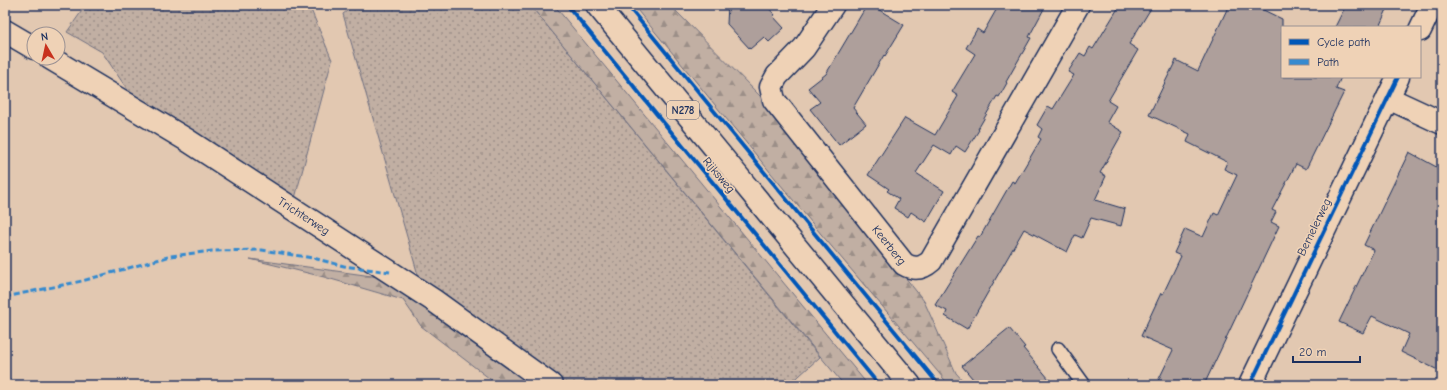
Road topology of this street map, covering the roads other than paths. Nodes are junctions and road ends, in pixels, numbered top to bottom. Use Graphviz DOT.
graph roads {
  1 [pos="597,5"];
  2 [pos="833,5"];
  3 [pos="1078,5"];
  4 [pos="1432,5"];
  5 [pos="1421,28"];
  6 [pos="5,31"];
  7 [pos="26,43"];
  8 [pos="63,66"];
  9 [pos="1398,78"];
  10 [pos="1388,98"];
  11 [pos="1442,123"];
  12 [pos="1058,349"];
  13 [pos="551,385"];
  14 [pos="910,385"];
  15 [pos="1084,385"];
  16 [pos="1250,385"];
  1 -- 14 [label="street, Rijksweg / N278"];
  2 -- 3 [label="street, Keerberg"];
  4 -- 5 [label="street"];
  6 -- 7 [label="street"];
  8 -- 13 [label="street, Trichterweg"];
  9 -- 10 [label="street, Bemelerweg"];
  10 -- 11 [label="street"];
  10 -- 16 [label="street, Bemelerweg"];
  12 -- 15 [label="lane"];
}
